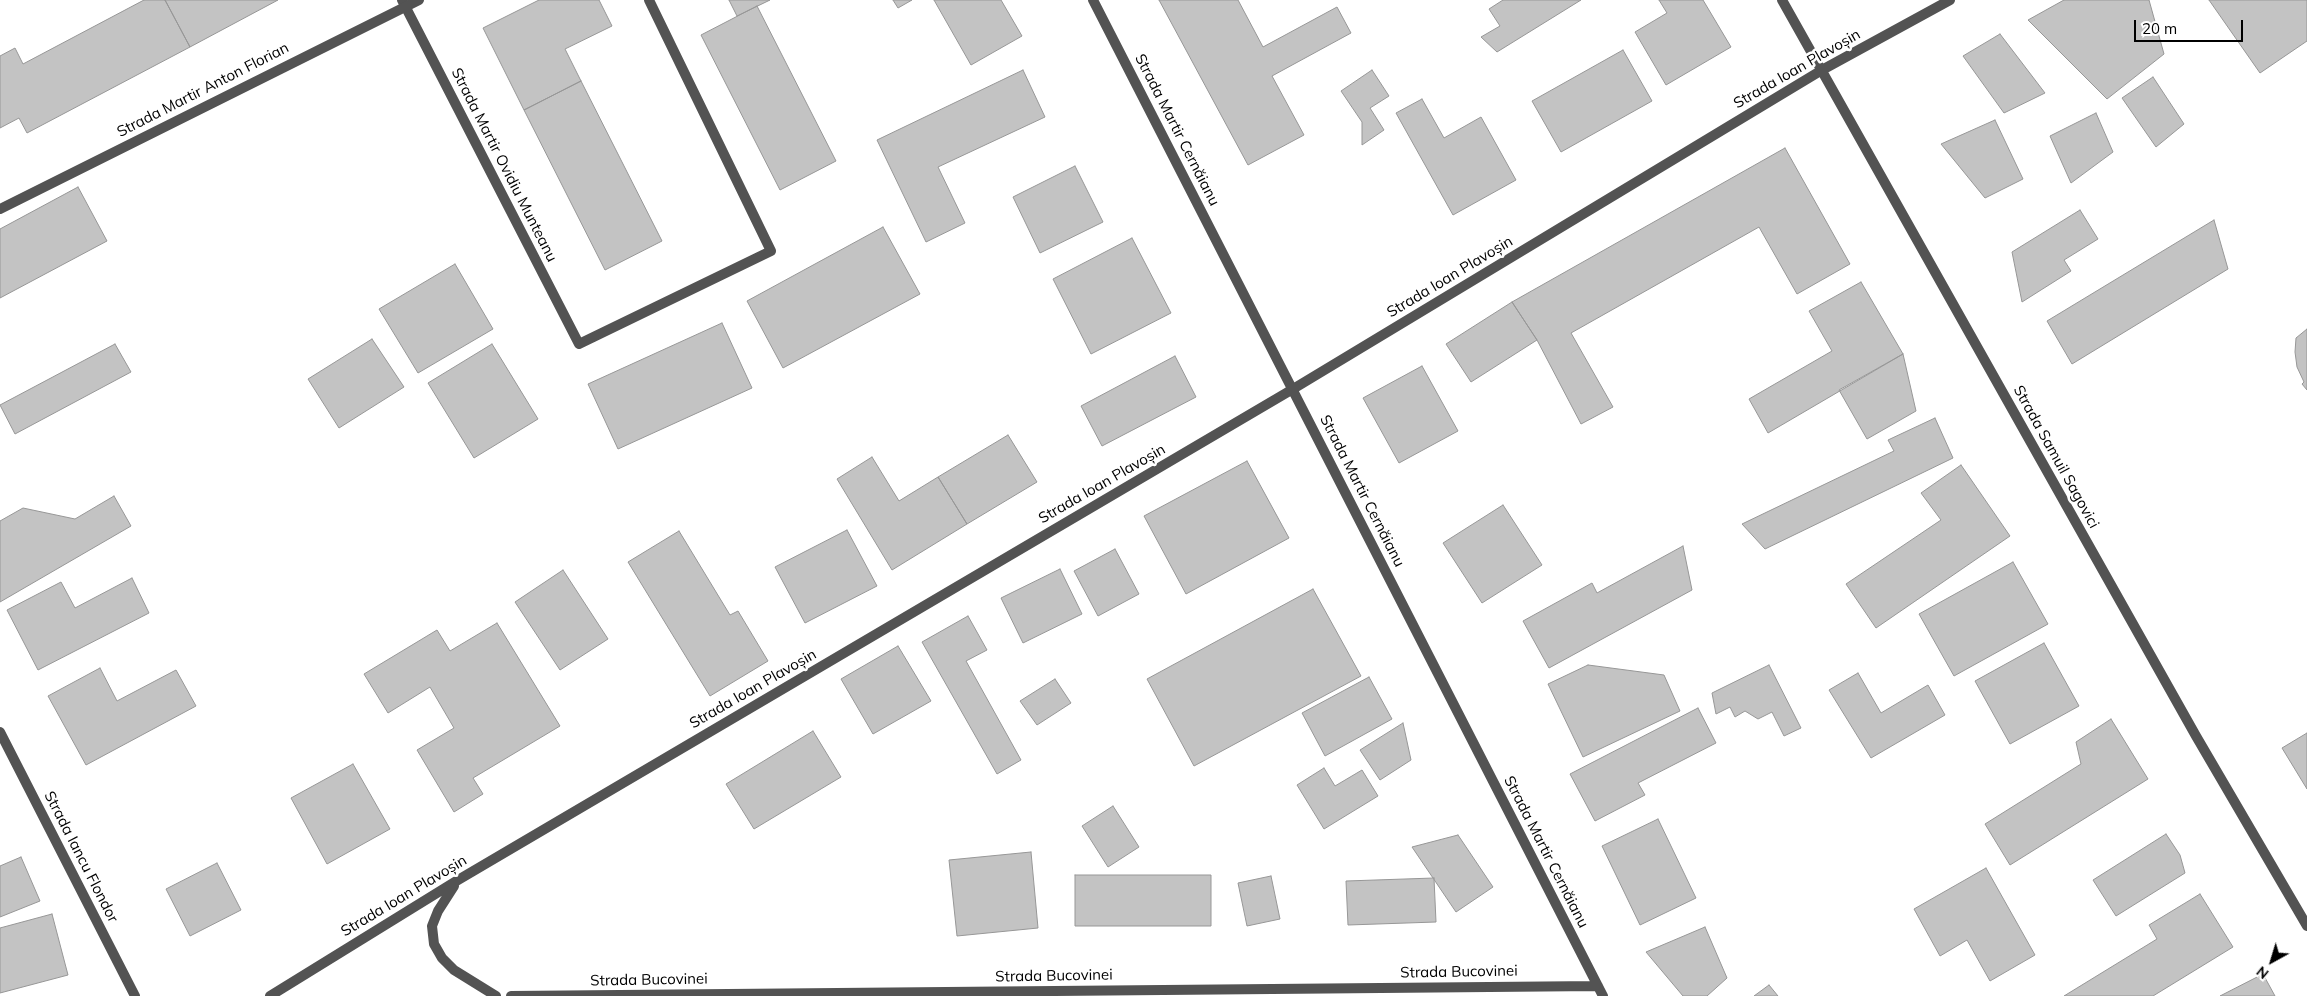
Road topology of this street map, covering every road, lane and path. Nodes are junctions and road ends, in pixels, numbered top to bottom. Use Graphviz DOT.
graph roads {
  1 [pos="419,0"];
  2 [pos="649,0"];
  3 [pos="1093,0"];
  4 [pos="1782,0"];
  5 [pos="1950,0"];
  6 [pos="404,3"];
  7 [pos="1822,70"];
  8 [pos="0,209"];
  9 [pos="1293,389"];
  10 [pos="0,732"];
  11 [pos="458,880"];
  12 [pos="2307,926"];
  13 [pos="1598,986"];
  14 [pos="1250,993"];
  15 [pos="135,996"];
  16 [pos="270,996"];
  17 [pos="496,996"];
  18 [pos="511,996"];
  19 [pos="1603,996"];
  1 -- 6 [label="street, Strada Martir Anton Florian"];
  2 -- 6 [label="street, Strada Martir Ovidiu Munteanu"];
  3 -- 9 [label="street, Strada Martir Cernăianu"];
  4 -- 7 [label="street, Strada Samuil Sagovici"];
  5 -- 7 [label="street, Strada Ioan Plavoșin"];
  6 -- 8 [label="street, Strada Martir Anton Florian"];
  7 -- 9 [label="street, Strada Ioan Plavoșin"];
  7 -- 12 [label="street, Strada Samuil Sagovici"];
  9 -- 11 [label="street, Strada Ioan Plavoșin"];
  9 -- 13 [label="street, Strada Martir Cernăianu"];
  10 -- 15 [label="street, Strada Iancu Flondor"];
  11 -- 16 [label="street, Strada Ioan Plavoșin"];
  11 -- 17 [label="street"];
  13 -- 14 [label="street, Strada Bucovinei"];
  13 -- 19 [label="street, Strada Martir Cernăianu"];
  14 -- 18 [label="street, Strada Bucovinei"];
}
